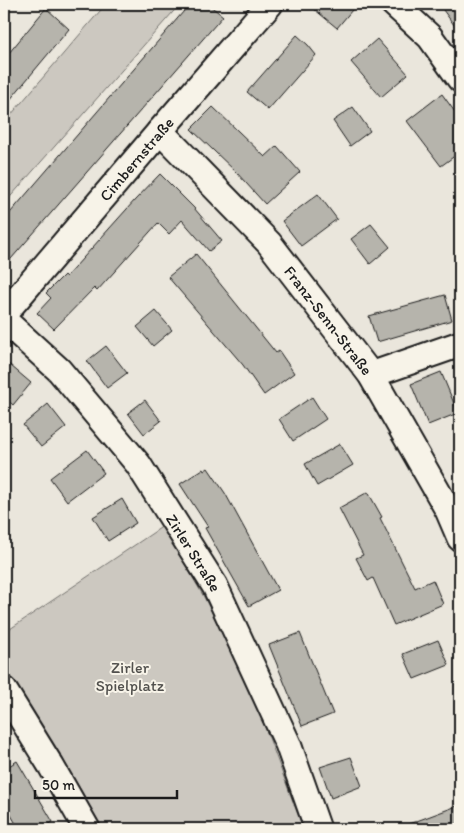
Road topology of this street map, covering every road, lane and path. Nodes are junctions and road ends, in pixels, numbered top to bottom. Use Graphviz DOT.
graph roads {
  1 [pos="270,4"];
  2 [pos="394,4"];
  3 [pos="460,79"];
  4 [pos="160,131"];
  5 [pos="4,314"];
  6 [pos="4,320"];
  7 [pos="460,344"];
  8 [pos="371,375"];
  9 [pos="460,538"];
  10 [pos="4,690"];
  11 [pos="87,829"];
  12 [pos="318,829"];
  1 -- 4 [label="street, Cimbernstraße"];
  2 -- 3 [label="street"];
  4 -- 5 [label="street, Cimbernstraße"];
  4 -- 8 [label="street, Franz-Senn-Straße"];
  6 -- 12 [label="street, Zirler Straße"];
  7 -- 8 [label="street"];
  8 -- 9 [label="street, Franz-Senn-Straße"];
  10 -- 11 [label="street"];
}
